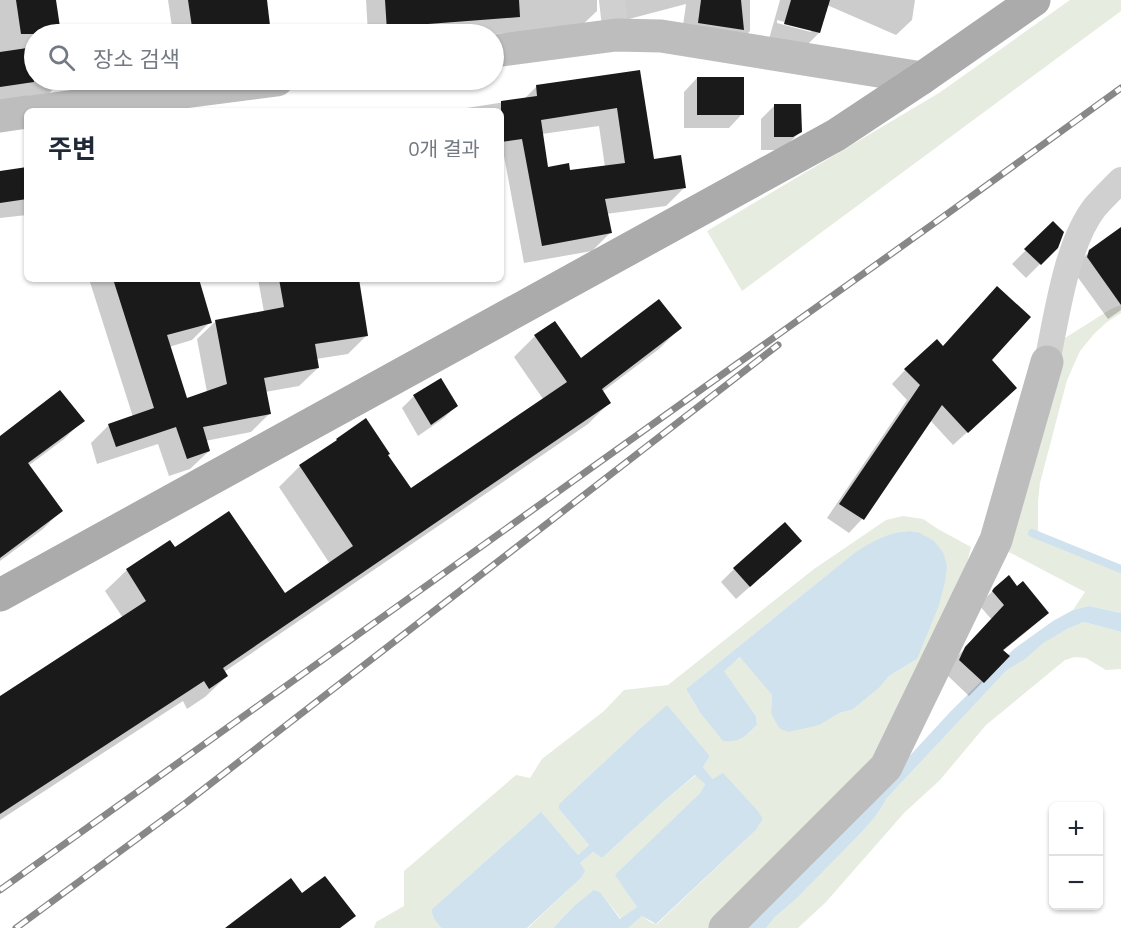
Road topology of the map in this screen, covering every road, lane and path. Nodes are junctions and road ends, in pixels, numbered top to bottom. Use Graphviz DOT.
graph roads {
  1 [pos="612,0"];
  2 [pos="1034,0"];
  3 [pos="616,35"];
  4 [pos="504,50"];
  5 [pos="922,78"];
  6 [pos="199,90"];
  7 [pos="60,108"];
  8 [pos="24,112"];
  9 [pos="0,116"];
  10 [pos="1121,180"];
  11 [pos="1047,362"];
  12 [pos="0,595"];
  13 [pos="725,928"];
  1 -- 3 [label="street"];
  2 -- 5 [label="main road"];
  3 -- 4 [label="street"];
  3 -- 5 [label="street"];
  5 -- 12 [label="main road"];
  6 -- 7 [label="street"];
  8 -- 9 [label="street"];
  10 -- 11 [label="street"];
  11 -- 13 [label="street"];
}
